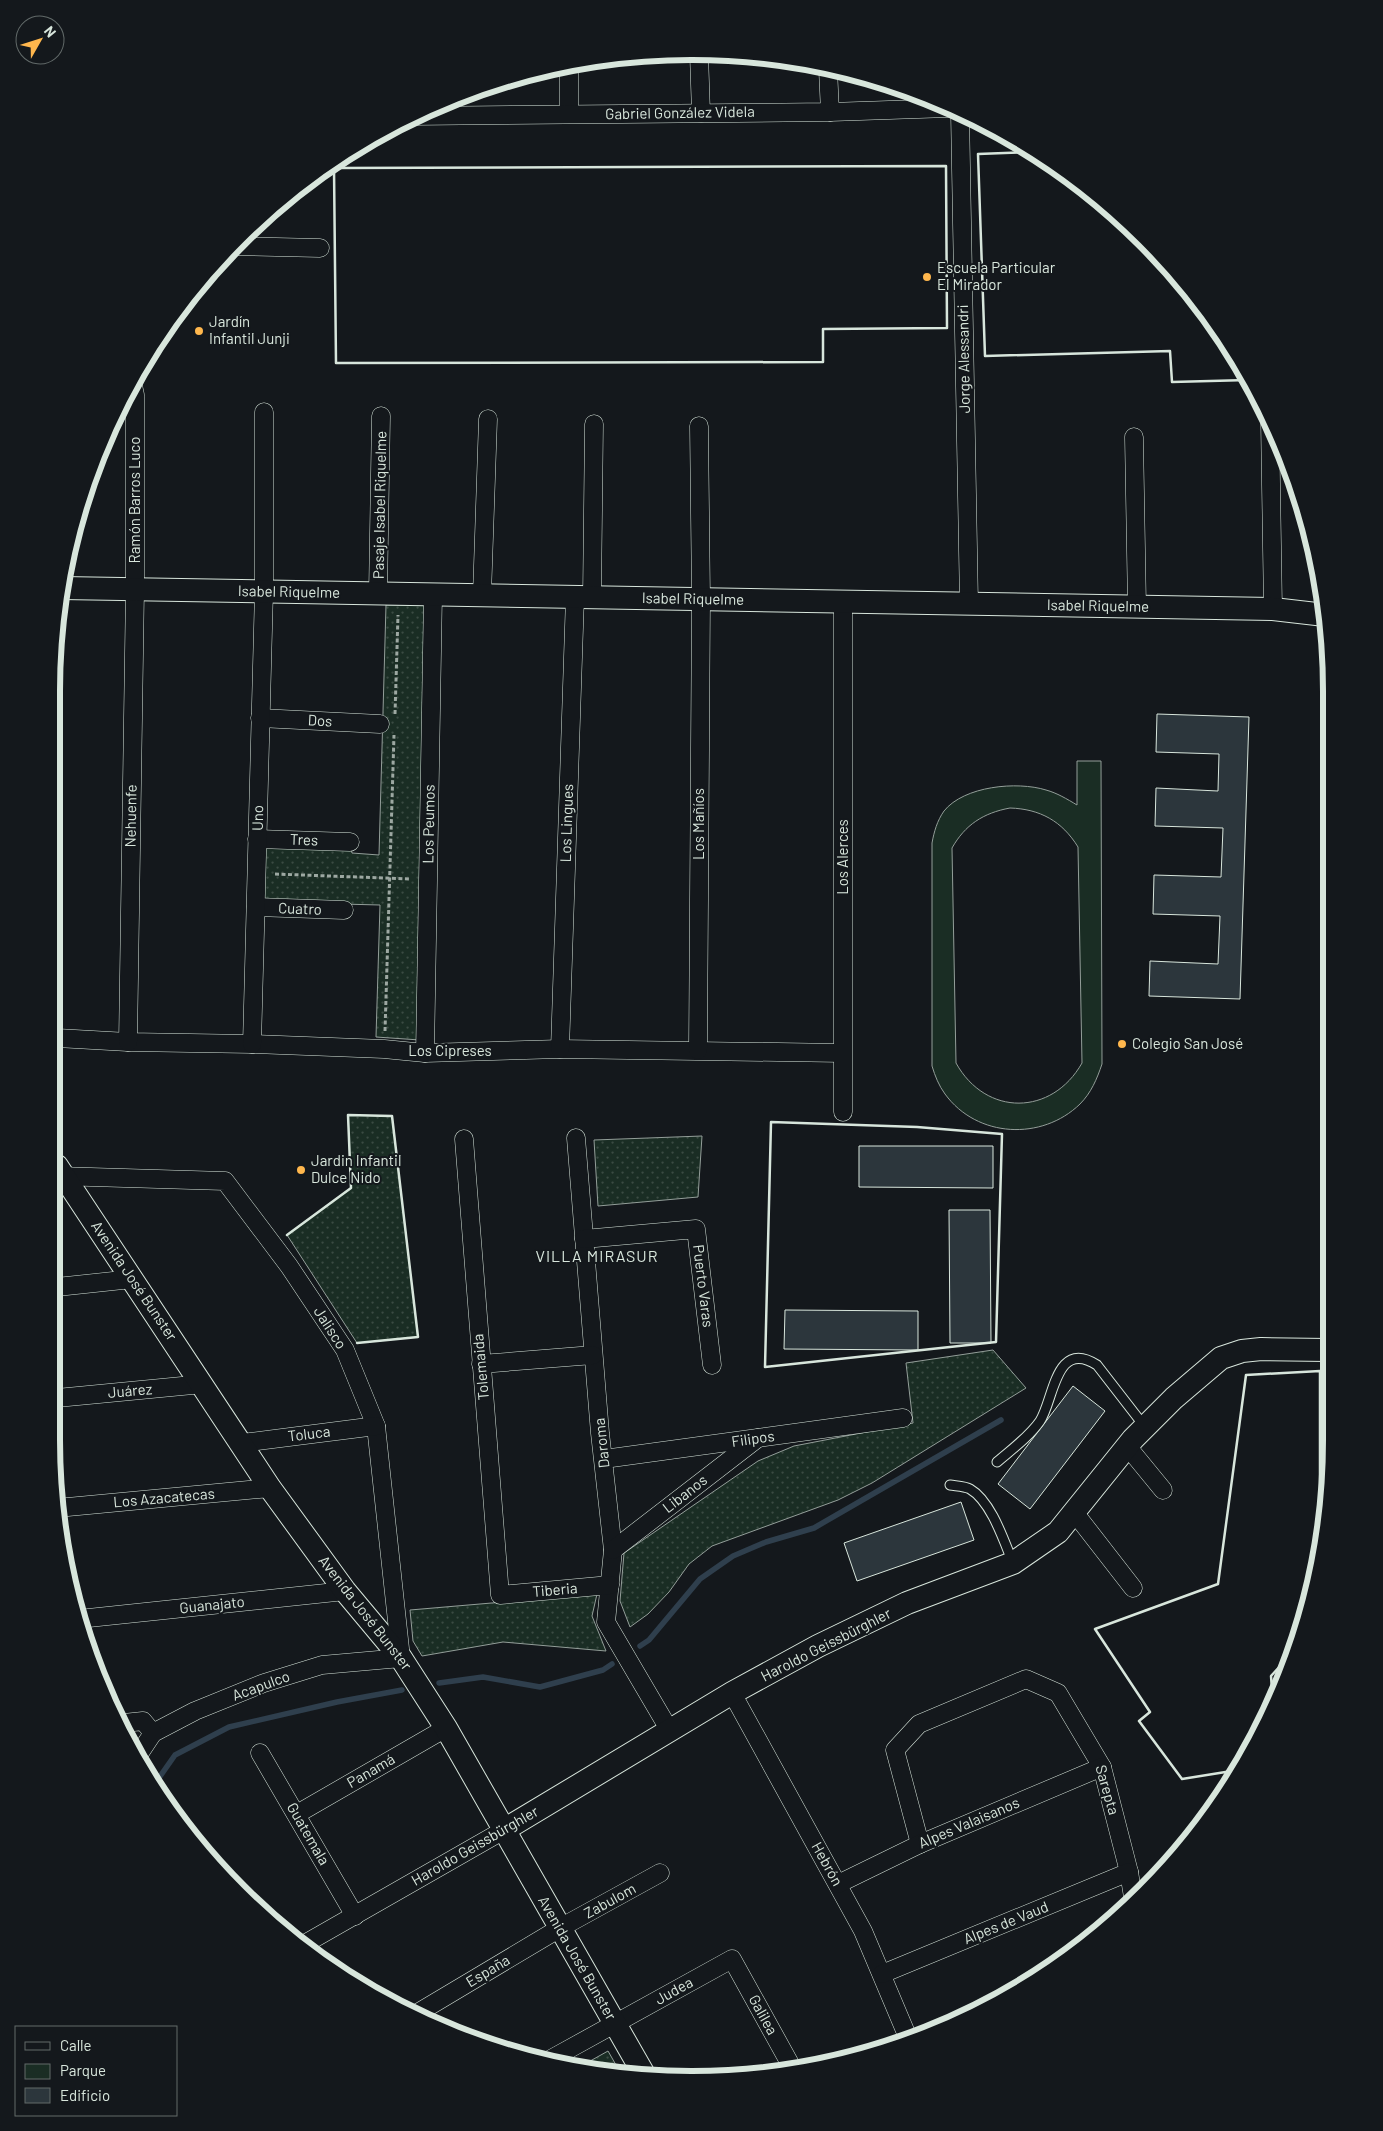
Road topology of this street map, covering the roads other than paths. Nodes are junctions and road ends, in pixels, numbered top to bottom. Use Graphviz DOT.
graph roads {
  1 [pos="699,60"];
  2 [pos="569,72"];
  3 [pos="828,75"];
  4 [pos="934,108"];
  5 [pos="445,110"];
  6 [pos="830,112"];
  7 [pos="701,113"];
  8 [pos="569,114"];
  9 [pos="960,120"];
  10 [pos="244,246"];
  11 [pos="320,248"];
  12 [pos="135,394"];
  13 [pos="264,412"];
  14 [pos="381,416"];
  15 [pos="488,419"];
  16 [pos="594,424"];
  17 [pos="699,426"];
  18 [pos="1134,437"];
  19 [pos="1270,439"];
  20 [pos="69,588"];
  21 [pos="135,589"];
  22 [pos="264,591"];
  23 [pos="389,594"];
  24 [pos="433,594"];
  25 [pos="482,595"];
  26 [pos="584,597"];
  27 [pos="701,599"];
  28 [pos="844,602"];
  29 [pos="969,604"];
  30 [pos="1137,607"];
  31 [pos="1273,609"];
  32 [pos="1319,614"];
  33 [pos="260,718"];
  34 [pos="390,725"];
  35 [pos="257,839"];
  36 [pos="350,842"];
  37 [pos="256,907"];
  38 [pos="344,910"];
  39 [pos="60,1038"];
  40 [pos="128,1042"];
  41 [pos="252,1044"];
  42 [pos="560,1049"];
  43 [pos="698,1050"];
  44 [pos="425,1053"];
  45 [pos="842,1053"];
  46 [pos="843,1112"];
  47 [pos="576,1138"];
  48 [pos="464,1139"];
  49 [pos="60,1172"];
  50 [pos="60,1173"];
  51 [pos="584,1239"];
  52 [pos="132,1279"];
  53 [pos="60,1286"];
  54 [pos="1323,1350"];
  55 [pos="593,1356"];
  56 [pos="481,1364"];
  57 [pos="712,1365"];
  58 [pos="204,1384"];
  59 [pos="60,1398"];
  60 [pos="903,1418"];
  61 [pos="376,1426"];
  62 [pos="1145,1427"];
  63 [pos="758,1438"];
  64 [pos="242,1443"];
  65 [pos="1127,1446"];
  66 [pos="604,1459"];
  67 [pos="997,1462"];
  68 [pos="950,1485"];
  69 [pos="270,1488"];
  70 [pos="1163,1490"];
  71 [pos="64,1507"];
  72 [pos="1074,1512"];
  73 [pos="613,1550"];
  74 [pos="1013,1563"];
  75 [pos="610,1584"];
  76 [pos="1133,1588"];
  77 [pos="345,1591"];
  78 [pos="500,1595"];
  79 [pos="87,1618"];
  80 [pos="401,1658"];
  81 [pos="732,1693"];
  82 [pos="127,1723"];
  83 [pos="446,1728"];
  84 [pos="670,1731"];
  85 [pos="153,1734"];
  86 [pos="142,1750"];
  87 [pos="260,1752"];
  88 [pos="1102,1766"];
  89 [pos="297,1814"];
  90 [pos="504,1830"];
  91 [pos="920,1844"];
  92 [pos="1129,1872"];
  93 [pos="660,1873"];
  94 [pos="838,1884"];
  95 [pos="1131,1892"];
  96 [pos="355,1916"];
  97 [pos="560,1928"];
  98 [pos="308,1942"];
  99 [pos="732,1959"];
  100 [pos="882,1974"];
  101 [pos="422,2010"];
  102 [pos="615,2023"];
  103 [pos="906,2033"];
  104 [pos="556,2056"];
  105 [pos="790,2063"];
  106 [pos="641,2069"];
  1 -- 7 [label="street"];
  2 -- 8 [label="street"];
  3 -- 6 [label="street"];
  4 -- 6 [label="street, Gabriel González Videla"];
  5 -- 8 [label="street, Gabriel González Videla"];
  6 -- 7 [label="street, Gabriel González Videla"];
  7 -- 8 [label="street, Gabriel González Videla"];
  9 -- 29 [label="street, Jorge Alessandri"];
  10 -- 11 [label="street"];
  12 -- 21 [label="street, Ramón Barros Luco"];
  13 -- 22 [label="street"];
  14 -- 23 [label="street, Pasaje Isabel Riquelme"];
  15 -- 25 [label="street"];
  16 -- 26 [label="street"];
  17 -- 27 [label="street"];
  18 -- 30 [label="street"];
  19 -- 31 [label="street"];
  20 -- 21 [label="street, Isabel Riquelme"];
  21 -- 22 [label="street, Isabel Riquelme"];
  21 -- 40 [label="street, Nehuenfe"];
  22 -- 23 [label="street, Isabel Riquelme"];
  22 -- 33 [label="street, Uno"];
  23 -- 24 [label="street, Isabel Riquelme"];
  24 -- 25 [label="street, Isabel Riquelme"];
  24 -- 44 [label="street, Los Peumos"];
  25 -- 26 [label="street, Isabel Riquelme"];
  26 -- 27 [label="street, Isabel Riquelme"];
  26 -- 42 [label="street, Los Lingues"];
  27 -- 28 [label="street, Isabel Riquelme"];
  27 -- 43 [label="street, Los Mañíos"];
  28 -- 29 [label="street, Isabel Riquelme"];
  28 -- 45 [label="street, Los Alerces"];
  29 -- 30 [label="street, Isabel Riquelme"];
  30 -- 31 [label="street, Isabel Riquelme"];
  31 -- 32 [label="street, Isabel Riquelme"];
  33 -- 34 [label="street, Dos"];
  33 -- 35 [label="street, Uno"];
  35 -- 36 [label="street, Tres"];
  35 -- 37 [label="street, Uno"];
  37 -- 38 [label="street, Cuatro"];
  37 -- 41 [label="street, Uno"];
  39 -- 40 [label="street, Los Cipreses"];
  40 -- 41 [label="street, Los Cipreses"];
  41 -- 44 [label="street, Los Cipreses"];
  42 -- 43 [label="street, Los Cipreses"];
  42 -- 44 [label="street, Los Cipreses"];
  43 -- 45 [label="street, Los Cipreses"];
  45 -- 46 [label="street, Los Alerces"];
  47 -- 51 [label="street, Daroma"];
  48 -- 56 [label="street, Tolemaida"];
  49 -- 61 [label="street, Jalisco"];
  50 -- 52 [label="street, Avenida José Bunster"];
  51 -- 55 [label="street, Daroma"];
  51 -- 57 [label="street, Puerto Varas"];
  52 -- 53 [label="street"];
  52 -- 58 [label="street, Avenida José Bunster"];
  54 -- 62 [label="street, Haroldo Geissbürghler"];
  55 -- 56 [label="street"];
  55 -- 66 [label="street, Daroma"];
  56 -- 78 [label="street, Tolemaida"];
  58 -- 59 [label="street, Juárez"];
  58 -- 64 [label="street, Avenida José Bunster"];
  60 -- 63 [label="street, Filipos"];
  61 -- 64 [label="street, Toluca"];
  61 -- 80 [label="street, Jalisco"];
  62 -- 65 [label="street, Haroldo Geissbürghler"];
  62 -- 67 [label="lane"];
  63 -- 66 [label="street, Filipos"];
  63 -- 73 [label="street, Libanos"];
  64 -- 69 [label="street, Avenida José Bunster"];
  65 -- 70 [label="street"];
  65 -- 72 [label="street, Haroldo Geissbürghler"];
  66 -- 73 [label="street, Daroma"];
  68 -- 74 [label="lane"];
  69 -- 71 [label="street, Los Azacatecas"];
  69 -- 77 [label="street, Avenida José Bunster"];
  72 -- 74 [label="street, Haroldo Geissbürghler"];
  72 -- 76 [label="street"];
  73 -- 75 [label="street, Daroma"];
  74 -- 81 [label="street, Haroldo Geissbürghler"];
  75 -- 78 [label="street, Tiberia"];
  75 -- 84 [label="street, Daroma"];
  77 -- 79 [label="street, Guanajato"];
  77 -- 80 [label="street, Avenida José Bunster"];
  80 -- 83 [label="street, Avenida José Bunster"];
  80 -- 85 [label="street, Acapulco"];
  81 -- 84 [label="street, Haroldo Geissbürghler"];
  81 -- 94 [label="street, Hebrón"];
  82 -- 85 [label="street"];
  83 -- 89 [label="street, Panamá"];
  83 -- 90 [label="street, Avenida José Bunster"];
  84 -- 90 [label="street, Haroldo Geissbürghler"];
  85 -- 86 [label="street, Acapulco"];
  87 -- 89 [label="street, Guatemala"];
  88 -- 91 [label="street, Alpes Valaisanos"];
  88 -- 91 [label="street, Sarepta"];
  88 -- 92 [label="street, Sarepta"];
  89 -- 96 [label="street, Guatemala"];
  90 -- 96 [label="street, Haroldo Geissbürghler"];
  90 -- 97 [label="street, Avenida José Bunster"];
  91 -- 94 [label="street, Alpes Valaisanos"];
  92 -- 95 [label="street, Sarepta"];
  92 -- 100 [label="street, Alpes de Vaud"];
  93 -- 97 [label="street, Zabulom"];
  94 -- 100 [label="street, Hebrón"];
  96 -- 98 [label="street, Haroldo Geissbürghler"];
  97 -- 101 [label="street, España"];
  97 -- 102 [label="street, Avenida José Bunster"];
  99 -- 102 [label="street, Judea"];
  99 -- 105 [label="street, Galilea"];
  100 -- 103 [label="street, Hebrón"];
  102 -- 104 [label="street, Judea"];
  102 -- 106 [label="street, Avenida José Bunster"];
}
